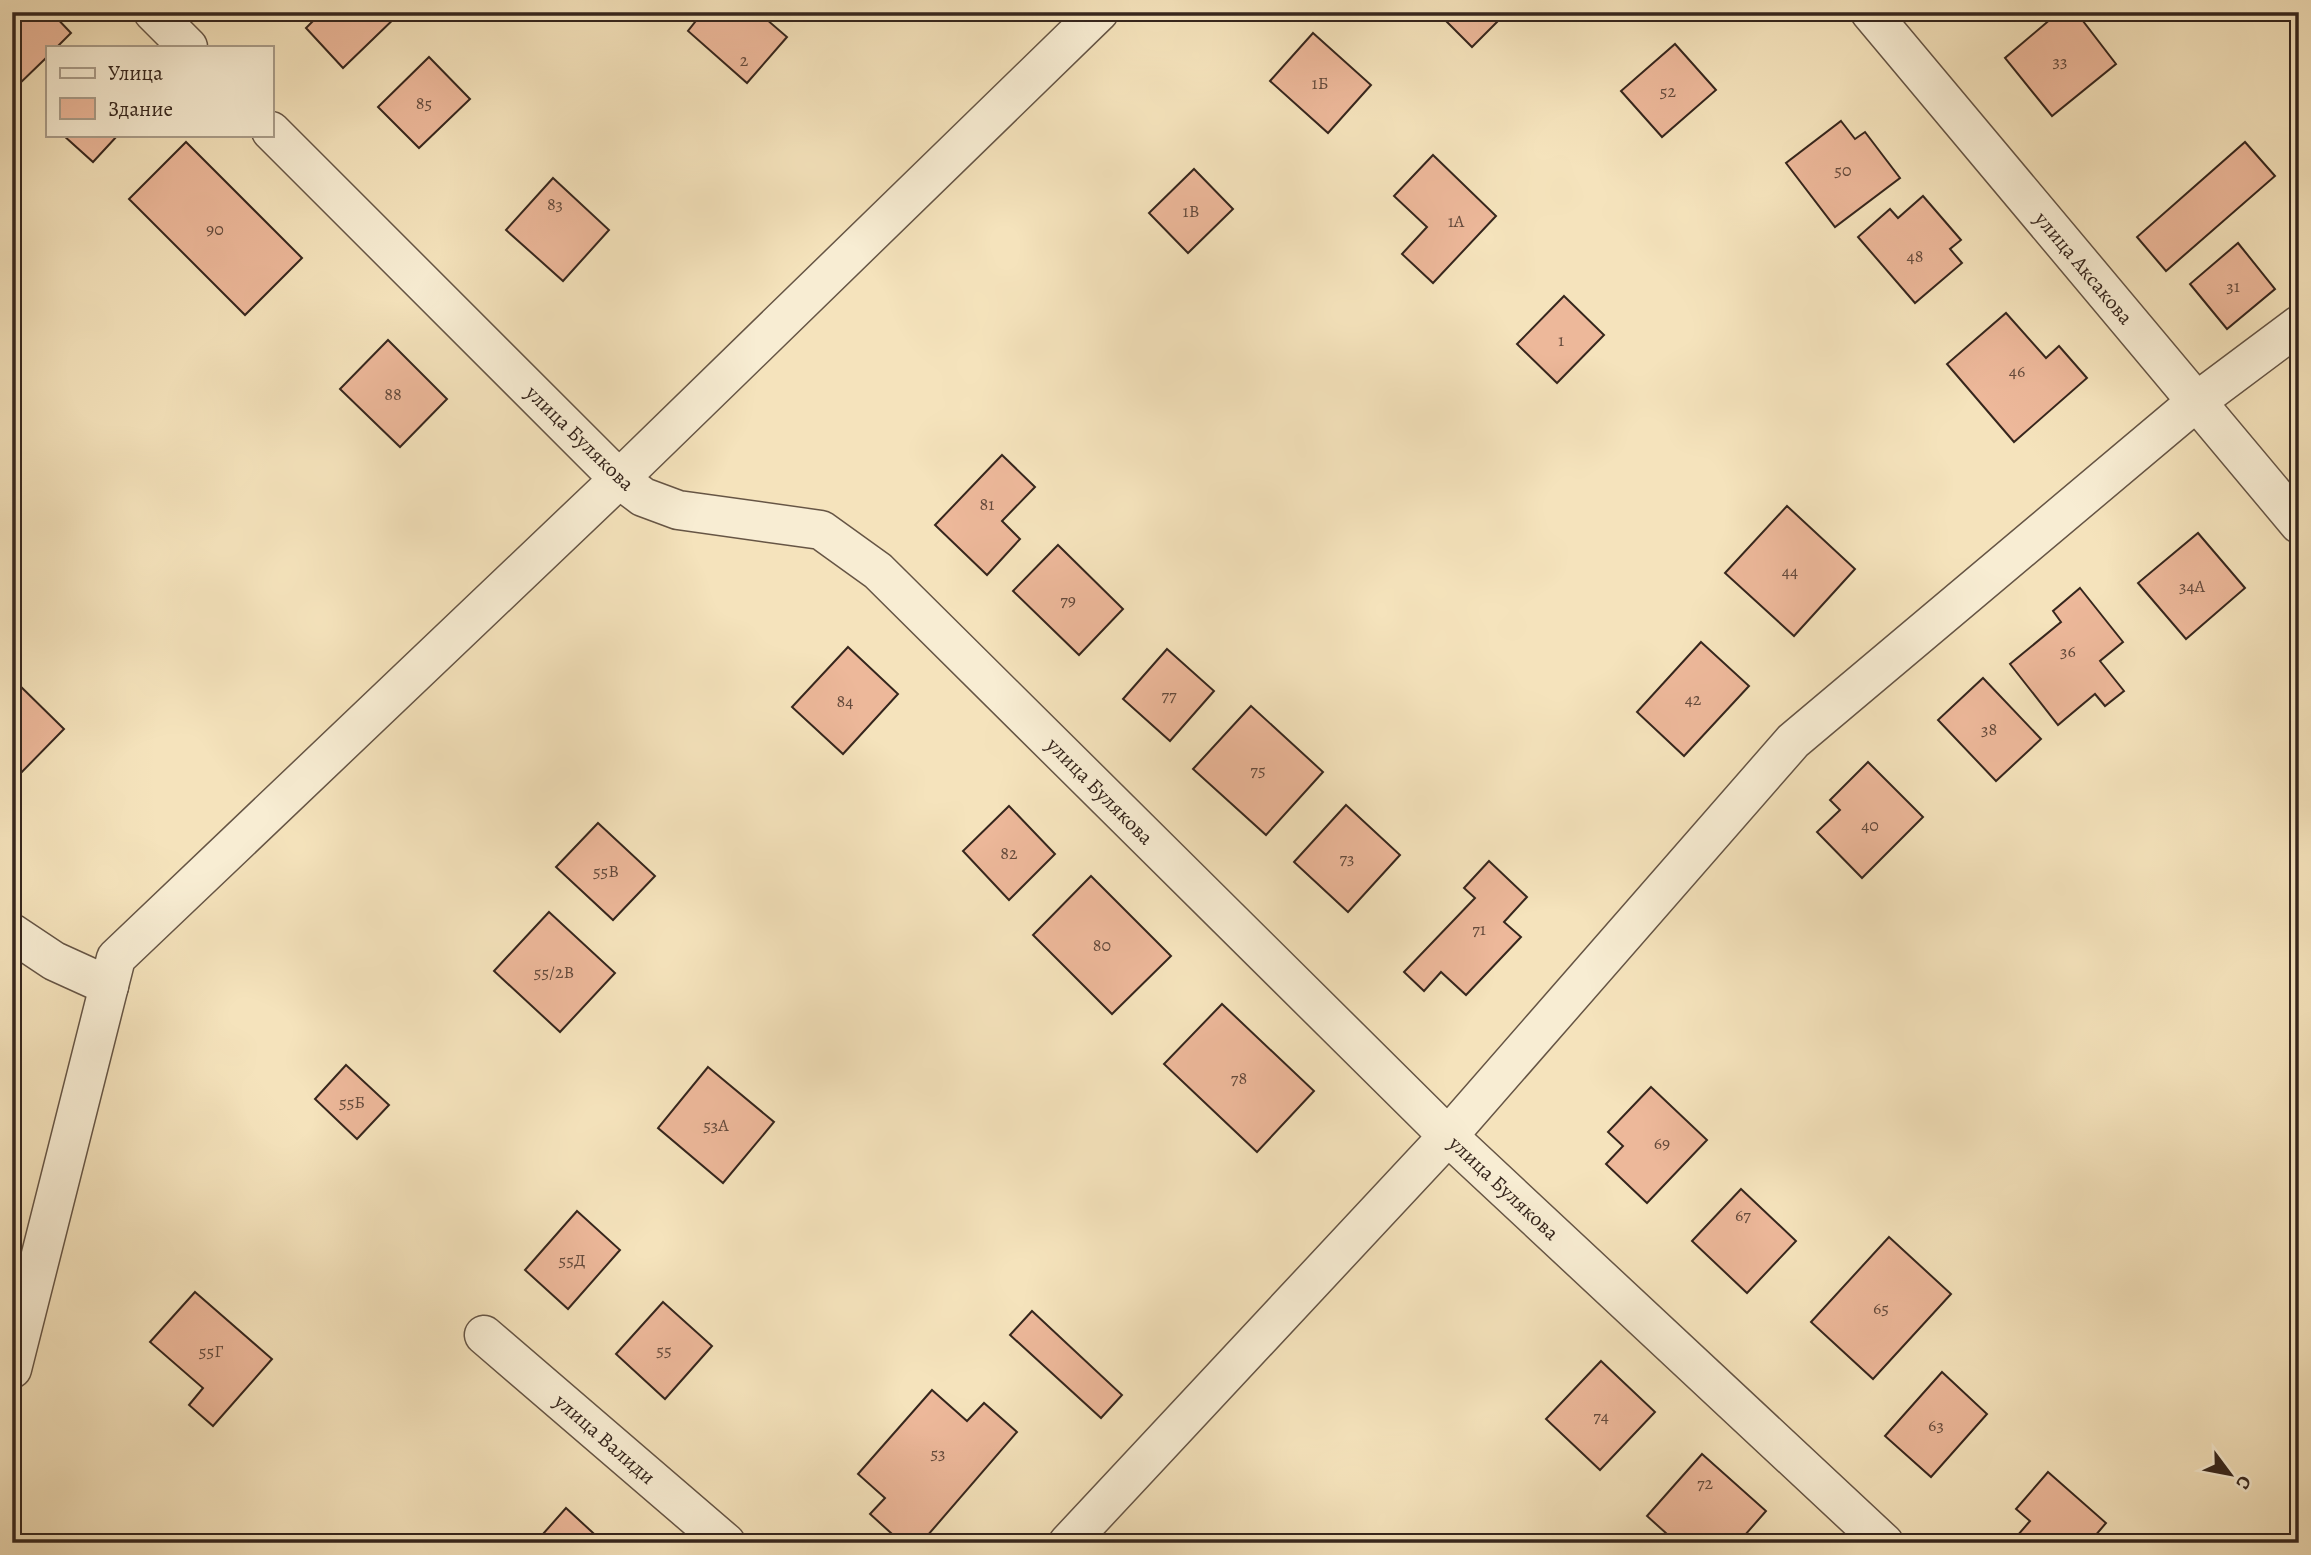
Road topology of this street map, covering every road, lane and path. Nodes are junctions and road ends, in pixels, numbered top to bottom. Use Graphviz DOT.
graph roads {
  1 [pos="153,12"];
  2 [pos="1099,12"];
  3 [pos="1870,12"];
  4 [pos="187,46"];
  5 [pos="273,133"];
  6 [pos="2299,324"];
  7 [pos="2196,402"];
  8 [pos="619,479"];
  9 [pos="2299,524"];
  10 [pos="12,933"];
  11 [pos="109,986"];
  12 [pos="1448,1136"];
  13 [pos="484,1335"];
  14 [pos="12,1368"];
  15 [pos="726,1543"];
  16 [pos="1068,1543"];
  17 [pos="1884,1543"];
  1 -- 4 [label="street"];
  2 -- 8 [label="street"];
  3 -- 7 [label="street, улица Аксакова"];
  5 -- 8 [label="street, улица Булякова"];
  6 -- 7 [label="street"];
  7 -- 9 [label="street, улица Аксакова"];
  7 -- 12 [label="street"];
  8 -- 11 [label="street"];
  8 -- 12 [label="street, улица Булякова"];
  10 -- 11 [label="street"];
  11 -- 14 [label="street"];
  12 -- 16 [label="street"];
  12 -- 17 [label="street, улица Булякова"];
  13 -- 15 [label="street, улица Валиди"];
}
